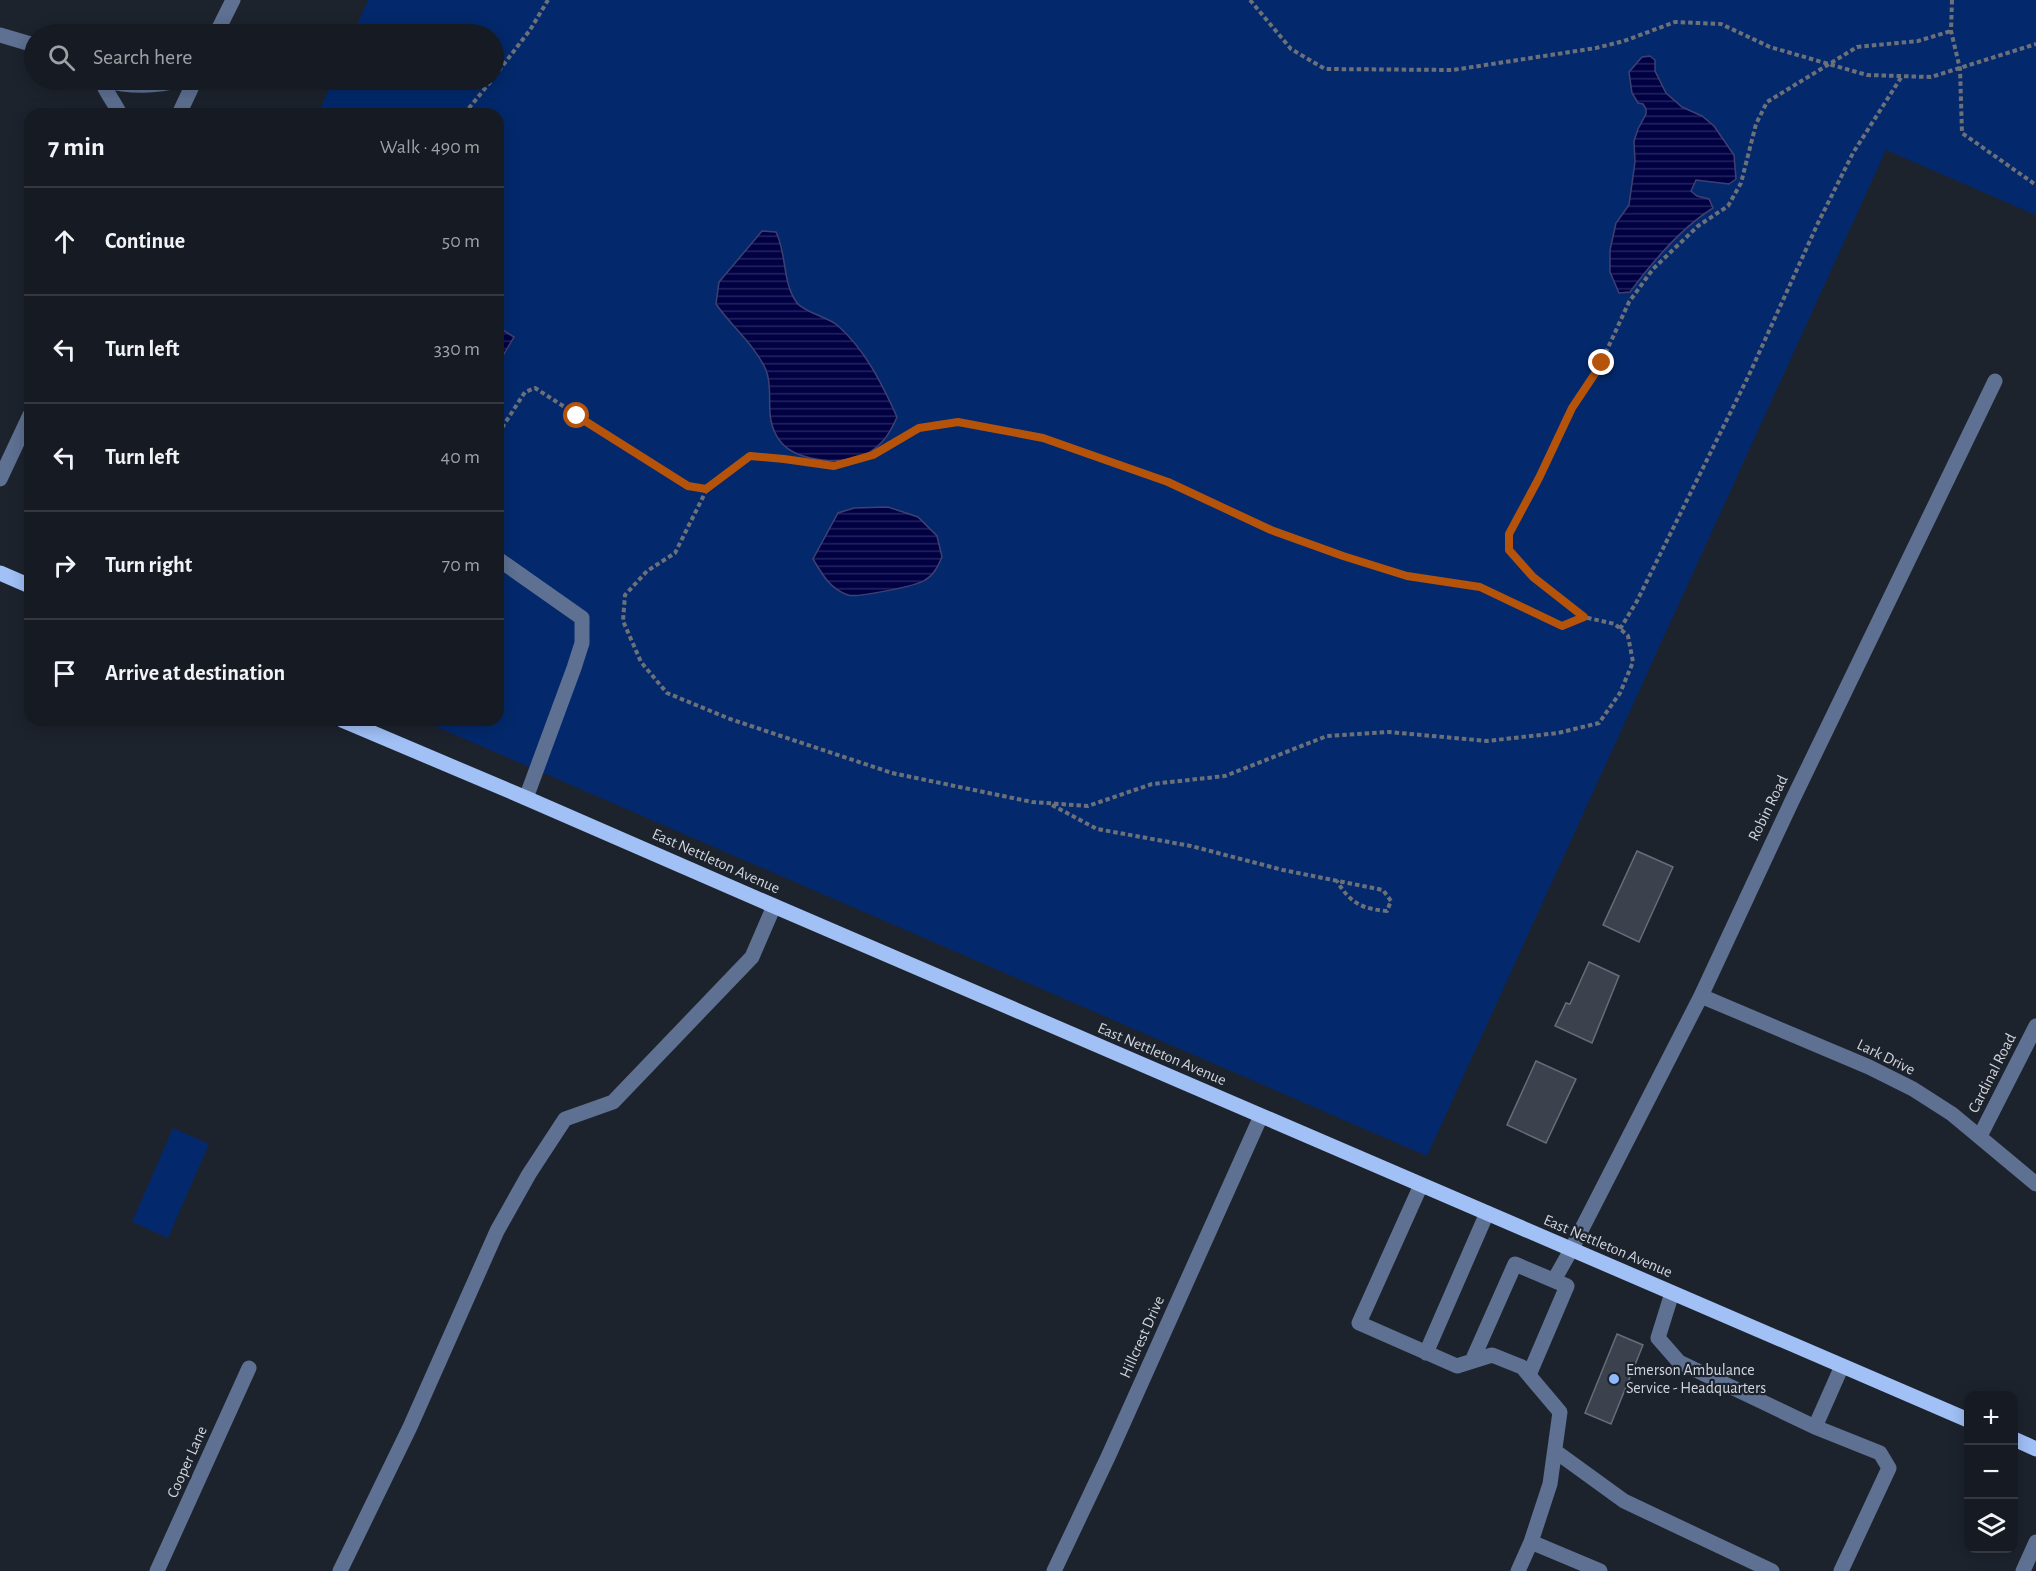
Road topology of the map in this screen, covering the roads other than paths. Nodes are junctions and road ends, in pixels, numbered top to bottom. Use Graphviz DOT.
graph roads {
  1 [pos="233,0"];
  2 [pos="221,24"];
  3 [pos="0,35"];
  4 [pos="24,42"];
  5 [pos="106,90"];
  6 [pos="190,90"];
  7 [pos="117,108"];
  8 [pos="182,108"];
  9 [pos="1995,381"];
  10 [pos="24,428"];
  11 [pos="0,479"];
  12 [pos="504,563"];
  13 [pos="0,573"];
  14 [pos="24,583"];
  15 [pos="356,726"];
  16 [pos="526,798"];
  17 [pos="774,906"];
  18 [pos="1701,996"];
  19 [pos="2036,1026"];
  20 [pos="1261,1116"];
  21 [pos="1980,1136"];
  22 [pos="2036,1184"];
  23 [pos="1421,1185"];
  24 [pos="1487,1213"];
  25 [pos="1571,1250"];
  26 [pos="1554,1280"];
  27 [pos="1672,1293"];
  28 [pos="1426,1353"];
  29 [pos="1472,1361"];
  30 [pos="1842,1366"];
  31 [pos="249,1368"];
  32 [pos="1529,1376"];
  33 [pos="1964,1418"];
  34 [pos="1815,1426"];
  35 [pos="2018,1441"];
  36 [pos="2036,1449"];
  37 [pos="1555,1451"];
  38 [pos="1531,1542"];
  39 [pos="2036,1542"];
  40 [pos="1580,1567"];
  41 [pos="157,1571"];
  42 [pos="340,1571"];
  43 [pos="1054,1571"];
  44 [pos="1518,1571"];
  45 [pos="1600,1571"];
  46 [pos="1772,1571"];
  47 [pos="1840,1571"];
  48 [pos="2023,1571"];
  1 -- 2 [label="street"];
  3 -- 4 [label="street"];
  5 -- 7 [label="street"];
  6 -- 8 [label="street"];
  9 -- 18 [label="street, Robin Road"];
  10 -- 11 [label="street"];
  12 -- 16 [label="street"];
  13 -- 14 [label="main road"];
  15 -- 16 [label="main road, East Nettleton Avenue"];
  16 -- 17 [label="main road, East Nettleton Avenue"];
  17 -- 20 [label="main road, East Nettleton Avenue"];
  17 -- 42 [label="street"];
  18 -- 21 [label="street, Lark Drive"];
  18 -- 25 [label="street, Robin Road"];
  19 -- 21 [label="street, Cardinal Road"];
  20 -- 23 [label="main road, East Nettleton Avenue"];
  20 -- 43 [label="street, Hillcrest Drive"];
  21 -- 22 [label="street, Lark Drive"];
  23 -- 24 [label="main road, East Nettleton Avenue"];
  23 -- 28 [label="street"];
  24 -- 25 [label="main road, East Nettleton Avenue"];
  24 -- 28 [label="street"];
  25 -- 26 [label="street, Robin Road"];
  25 -- 27 [label="main road, East Nettleton Avenue"];
  26 -- 29 [label="street"];
  26 -- 32 [label="street"];
  27 -- 30 [label="main road, East Nettleton Avenue"];
  27 -- 34 [label="street"];
  28 -- 29 [label="street"];
  29 -- 32 [label="street"];
  30 -- 33 [label="main road, East Nettleton Avenue"];
  30 -- 34 [label="street"];
  31 -- 41 [label="street, Cooper Lane"];
  32 -- 37 [label="street"];
  34 -- 47 [label="street"];
  35 -- 36 [label="main road"];
  37 -- 38 [label="street"];
  37 -- 46 [label="street"];
  38 -- 40 [label="street"];
  38 -- 44 [label="street"];
  39 -- 48 [label="street"];
  40 -- 45 [label="street"];
}
